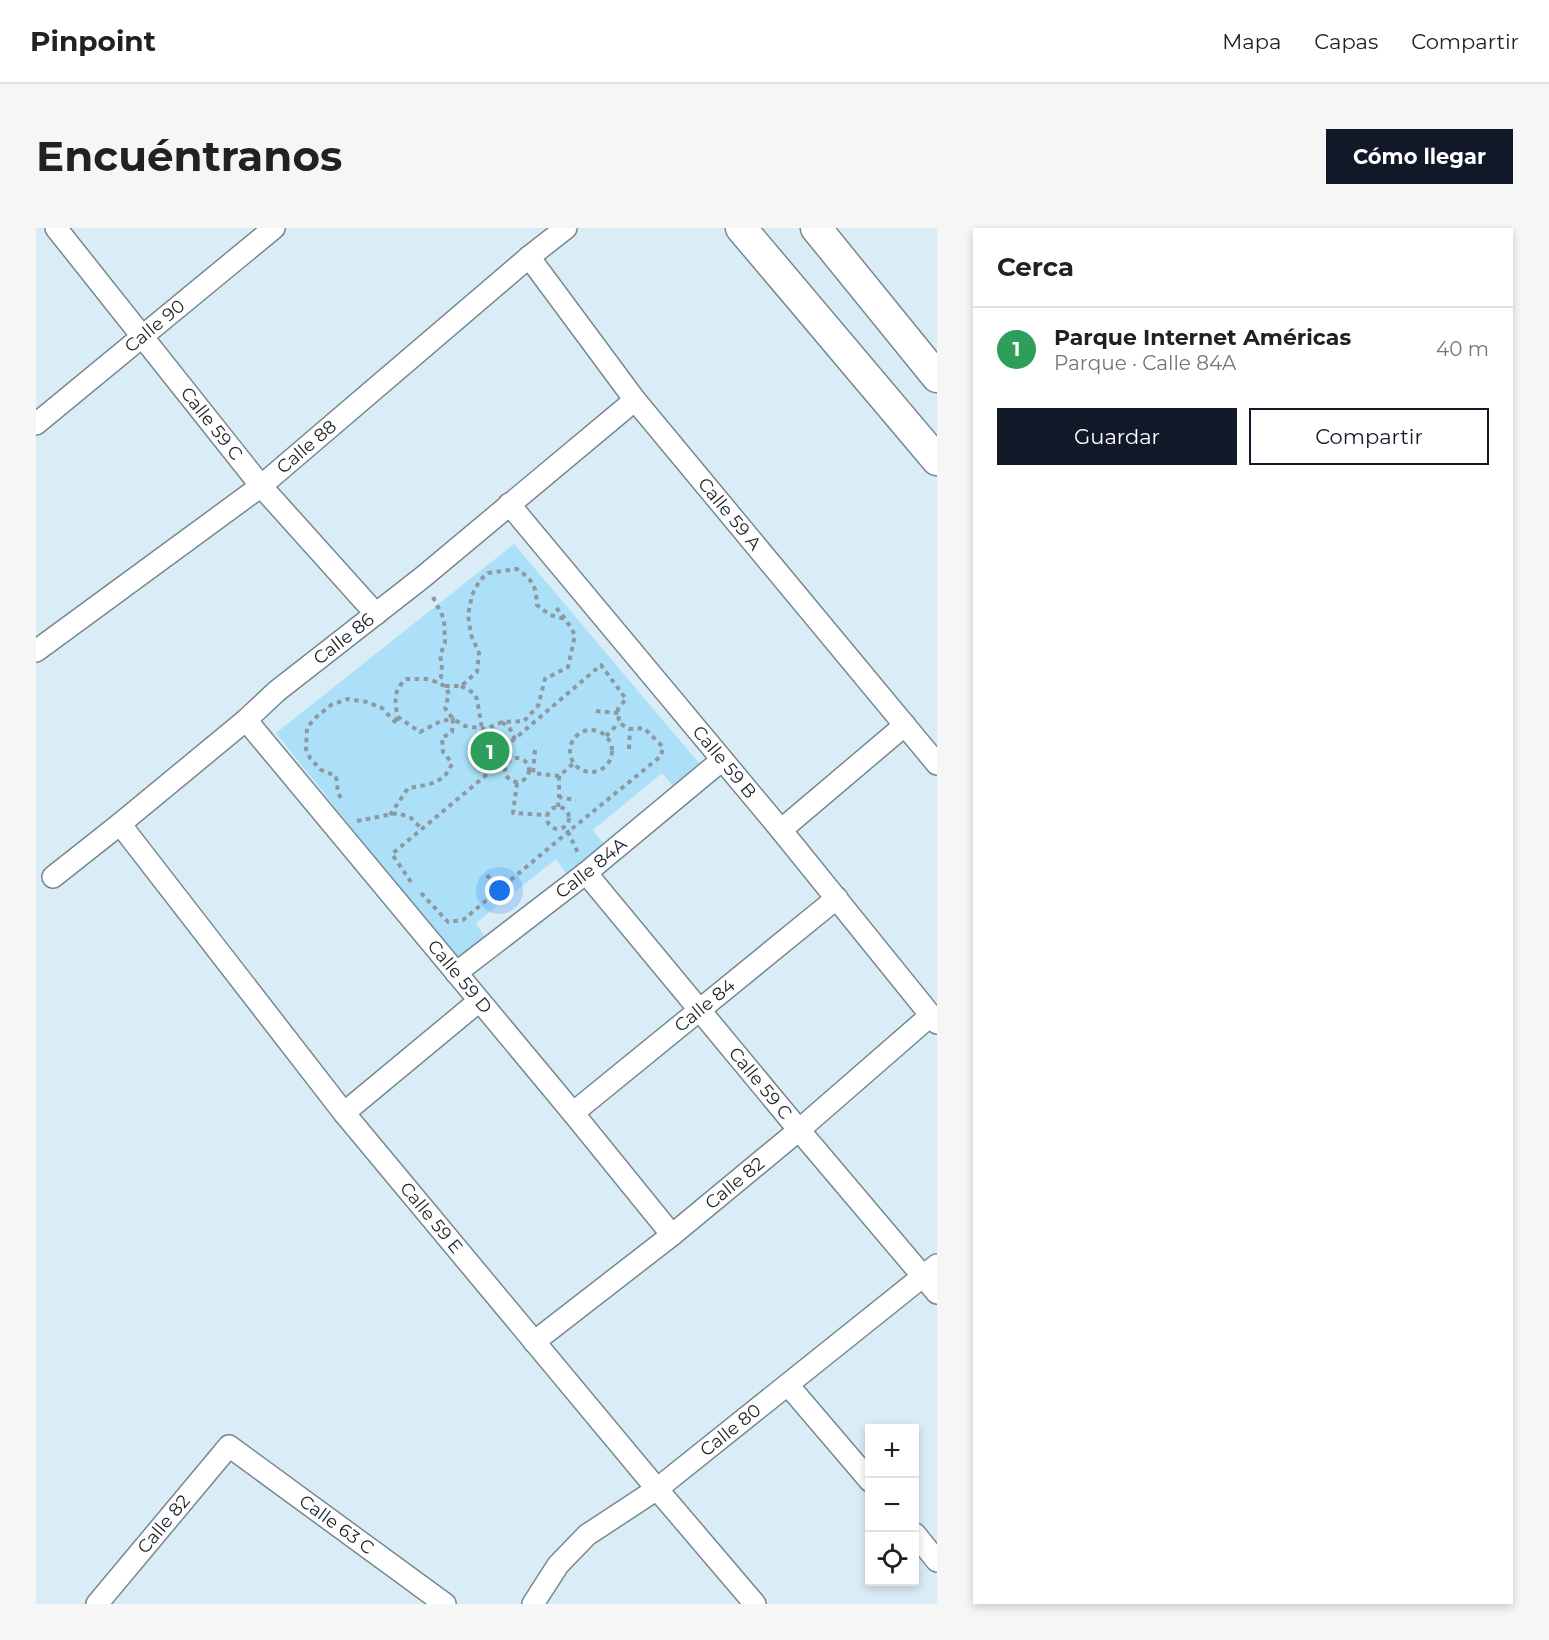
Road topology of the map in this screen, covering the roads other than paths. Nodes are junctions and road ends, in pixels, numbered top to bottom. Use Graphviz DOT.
graph roads {
  1 [pos="56,228"];
  2 [pos="274,228"];
  3 [pos="566,228"];
  4 [pos="741,228"];
  5 [pos="816,228"];
  6 [pos="529,257"];
  7 [pos="142,337"];
  8 [pos="937,377"];
  9 [pos="634,400"];
  10 [pos="36,424"];
  11 [pos="937,460"];
  12 [pos="261,486"];
  13 [pos="509,504"];
  14 [pos="376,614"];
  15 [pos="36,651"];
  16 [pos="246,720"];
  17 [pos="905,725"];
  18 [pos="722,760"];
  19 [pos="937,764"];
  20 [pos="120,824"];
  21 [pos="782,830"];
  22 [pos="586,873"];
  23 [pos="53,877"];
  24 [pos="837,898"];
  25 [pos="456,973"];
  26 [pos="479,1001"];
  27 [pos="699,1010"];
  28 [pos="934,1020"];
  29 [pos="344,1113"];
  30 [pos="573,1113"];
  31 [pos="799,1130"];
  32 [pos="672,1235"];
  33 [pos="933,1279"];
  34 [pos="534,1342"];
  35 [pos="788,1385"];
  36 [pos="229,1446"];
  37 [pos="867,1478"];
  38 [pos="657,1489"];
  39 [pos="919,1539"];
  40 [pos="937,1561"];
  41 [pos="97,1604"];
  42 [pos="445,1604"];
  43 [pos="533,1604"];
  44 [pos="755,1604"];
  1 -- 7 [label="street, Calle 59 C"];
  2 -- 7 [label="street, Calle 90"];
  3 -- 6 [label="street, Calle 88"];
  4 -- 11 [label="main road"];
  5 -- 8 [label="main road"];
  6 -- 9 [label="street, Calle 59 A"];
  6 -- 12 [label="street, Calle 88"];
  7 -- 10 [label="street, Calle 90"];
  7 -- 12 [label="street, Calle 59 C"];
  9 -- 13 [label="street, Calle 86"];
  9 -- 17 [label="street, Calle 59 A"];
  12 -- 14 [label="street, Calle 59 C"];
  12 -- 15 [label="street, Calle 88"];
  13 -- 14 [label="street, Calle 86"];
  13 -- 18 [label="street, Calle 59 B"];
  14 -- 16 [label="street, Calle 86"];
  16 -- 20 [label="street, Calle 86"];
  16 -- 25 [label="street, Calle 59 D"];
  17 -- 19 [label="street, Calle 59 A"];
  17 -- 21 [label="street"];
  18 -- 21 [label="street, Calle 59 B"];
  18 -- 22 [label="street, Calle 84A"];
  20 -- 23 [label="street, Calle 86"];
  20 -- 29 [label="street, Calle 59 E"];
  21 -- 24 [label="street, Calle 59 B"];
  22 -- 25 [label="street, Calle 84A"];
  22 -- 27 [label="street, Calle 59 C"];
  24 -- 27 [label="street, Calle 84"];
  24 -- 28 [label="street, Calle 59 B"];
  25 -- 26 [label="street, Calle 59 D"];
  26 -- 29 [label="street"];
  26 -- 30 [label="street, Calle 59 D"];
  27 -- 30 [label="street, Calle 84"];
  27 -- 31 [label="street, Calle 59 C"];
  28 -- 31 [label="street, Calle 82"];
  29 -- 34 [label="street, Calle 59 E"];
  30 -- 32 [label="street, Calle 59 D"];
  31 -- 32 [label="street, Calle 82"];
  31 -- 33 [label="street, Calle 59 C"];
  32 -- 34 [label="street, Calle 82"];
  33 -- 35 [label="street, Calle 80"];
  34 -- 38 [label="street, Calle 59 E"];
  35 -- 37 [label="street"];
  35 -- 38 [label="street, Calle 80"];
  36 -- 41 [label="street, Calle 82"];
  36 -- 42 [label="street, Calle 63 C"];
  38 -- 43 [label="street, Calle 80"];
  38 -- 44 [label="street, Calle 59 E"];
  39 -- 40 [label="street"];
}
